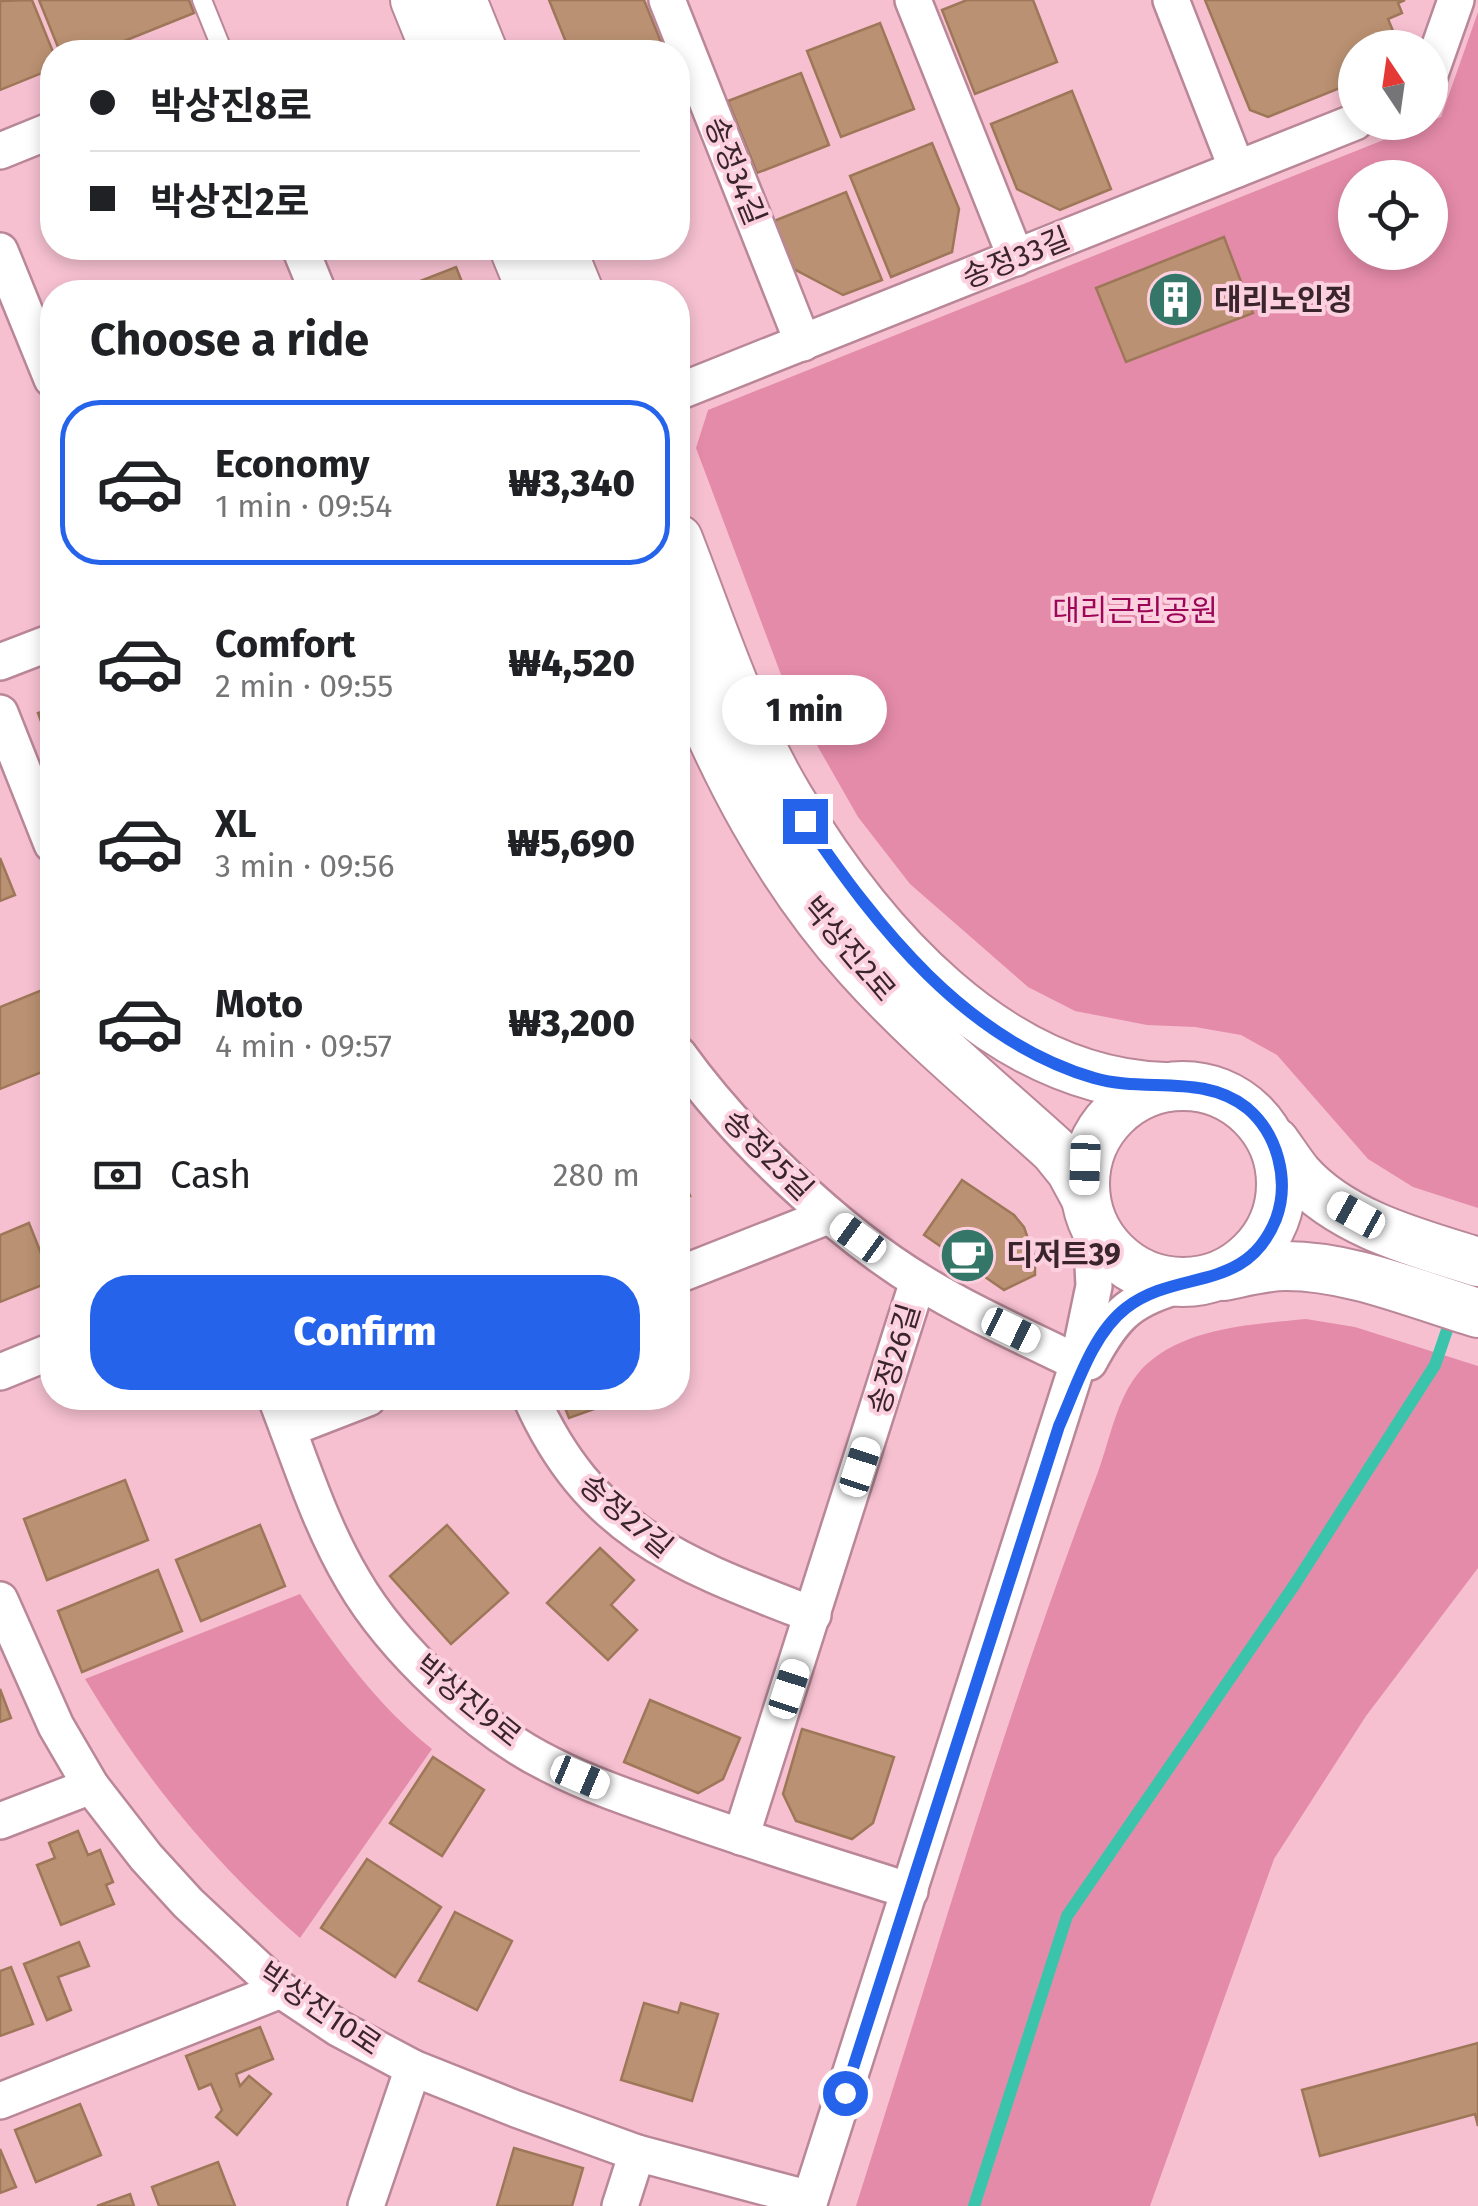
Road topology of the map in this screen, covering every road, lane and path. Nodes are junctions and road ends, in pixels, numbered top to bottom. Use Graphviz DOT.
graph roads {
  1 [pos="202,0"];
  2 [pos="415,0"];
  3 [pos="462,0"];
  4 [pos="667,0"];
  5 [pos="913,0"];
  6 [pos="1170,0"];
  7 [pos="1456,0"];
  8 [pos="1445,30"];
  9 [pos="217,40"];
  10 [pos="431,40"];
  11 [pos="478,40"];
  12 [pos="683,40"];
  13 [pos="690,58"];
  14 [pos="1338,129"];
  15 [pos="40,135"];
  16 [pos="0,151"];
  17 [pos="1237,170"];
  18 [pos="0,251"];
  19 [pos="1016,258"];
  20 [pos="803,343"];
  21 [pos="40,349"];
  22 [pos="690,387"];
  23 [pos="690,569"];
  24 [pos="40,647"];
  25 [pos="0,662"];
  26 [pos="690,687"];
  27 [pos="0,713"];
  28 [pos="40,814"];
  29 [pos="1166,1086"];
  30 [pos="691,1097"];
  31 [pos="1268,1132"];
  32 [pos="1088,1209"];
  33 [pos="828,1216"];
  34 [pos="1478,1262"];
  35 [pos="690,1270"];
  36 [pos="1201,1280"];
  37 [pos="918,1282"];
  38 [pos="1478,1313"];
  39 [pos="40,1356"];
  40 [pos="1078,1363"];
  41 [pos="0,1372"];
  42 [pos="537,1410"];
  43 [pos="282,1413"];
  44 [pos="1059,1426"];
  45 [pos="0,1600"];
  46 [pos="813,1615"];
  47 [pos="91,1786"];
  48 [pos="0,1822"];
  49 [pos="741,1837"];
  50 [pos="910,1891"];
  51 [pos="281,1990"];
  52 [pos="412,2068"];
  53 [pos="0,2102"];
  54 [pos="636,2154"];
  55 [pos="809,2202"];
  56 [pos="366,2206"];
  57 [pos="620,2206"];
  1 -- 9 [label="lane"];
  2 -- 10 [label="street"];
  3 -- 11 [label="street"];
  4 -- 12 [label="street, 송정34길"];
  5 -- 19 [label="street"];
  6 -- 17 [label="street"];
  7 -- 8 [label="street"];
  13 -- 20 [label="street, 송정34길"];
  14 -- 17 [label="street, 송정33길"];
  15 -- 16 [label="street"];
  17 -- 19 [label="street, 송정33길"];
  18 -- 21 [label="street"];
  19 -- 20 [label="street, 송정33길"];
  20 -- 22 [label="street, 송정33길"];
  23 -- 29 [label="street, 박상진2로"];
  24 -- 25 [label="street"];
  26 -- 32 [label="street, 박상진2로"];
  27 -- 28 [label="street"];
  29 -- 31 [label="street, 박상진2로"];
  29 -- 32 [label="street"];
  30 -- 33 [label="street, 송정25길"];
  31 -- 34 [label="street, 박상진2로"];
  31 -- 36 [label="street"];
  32 -- 36 [label="street, 박상진2로"];
  32 -- 40 [label="street"];
  33 -- 35 [label="street"];
  33 -- 37 [label="street, 송정25길"];
  36 -- 38 [label="street, 박상진2로"];
  36 -- 44 [label="street"];
  37 -- 40 [label="street, 송정25길"];
  37 -- 46 [label="street, 송정26길"];
  39 -- 41 [label="street"];
  40 -- 44 [label="street"];
  42 -- 46 [label="street, 송정27길"];
  43 -- 49 [label="street, 박상진9로"];
  44 -- 50 [label="street"];
  45 -- 47 [label="street, 박상진10로"];
  46 -- 49 [label="street, 송정26길"];
  47 -- 48 [label="street"];
  47 -- 51 [label="street, 박상진10로"];
  49 -- 50 [label="street, 박상진9로"];
  50 -- 55 [label="street"];
  51 -- 52 [label="street, 박상진10로"];
  51 -- 53 [label="street"];
  52 -- 54 [label="street, 박상진10로"];
  52 -- 56 [label="street"];
  54 -- 55 [label="street, 박상진10로"];
  54 -- 57 [label="street"];
}
